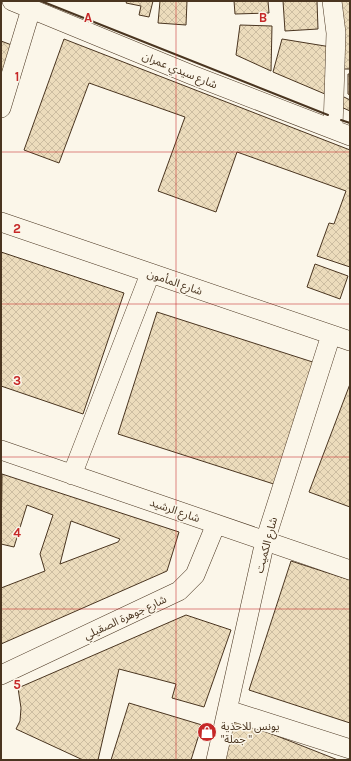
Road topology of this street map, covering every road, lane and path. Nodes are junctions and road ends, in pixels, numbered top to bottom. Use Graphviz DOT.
graph roads {
  1 [pos="12,1"];
  2 [pos="332,1"];
  3 [pos="31,9"];
  4 [pos="1,108"];
  5 [pos="342,132"];
  6 [pos="1,222"];
  7 [pos="150,274"];
  8 [pos="331,335"];
  9 [pos="350,341"];
  10 [pos="1,450"];
  11 [pos="72,475"];
  12 [pos="216,524"];
  13 [pos="265,541"];
  14 [pos="350,570"];
  15 [pos="1,675"];
  16 [pos="228,710"];
  17 [pos="350,749"];
  18 [pos="216,760"];
  1 -- 3 [label="street, شارع سيدي عمران"];
  2 -- 5 [label="street"];
  3 -- 4 [label="street"];
  3 -- 5 [label="street, شارع سيدي عمران"];
  6 -- 7 [label="street, شارع المأمون"];
  7 -- 8 [label="street, شارع المأمون"];
  7 -- 11 [label="street"];
  8 -- 9 [label="street, شارع المأمون"];
  8 -- 13 [label="street, شارع الكميت"];
  10 -- 11 [label="street, شارع الرشيد"];
  11 -- 12 [label="street, شارع الرشيد"];
  12 -- 13 [label="street, شارع الرشيد"];
  12 -- 15 [label="street, شارع جوهرة الصقيلي"];
  13 -- 14 [label="street, شارع الرشيد"];
  13 -- 16 [label="street, شارع الكميت"];
  16 -- 17 [label="street"];
  16 -- 18 [label="street, شارع الكميت"];
}
